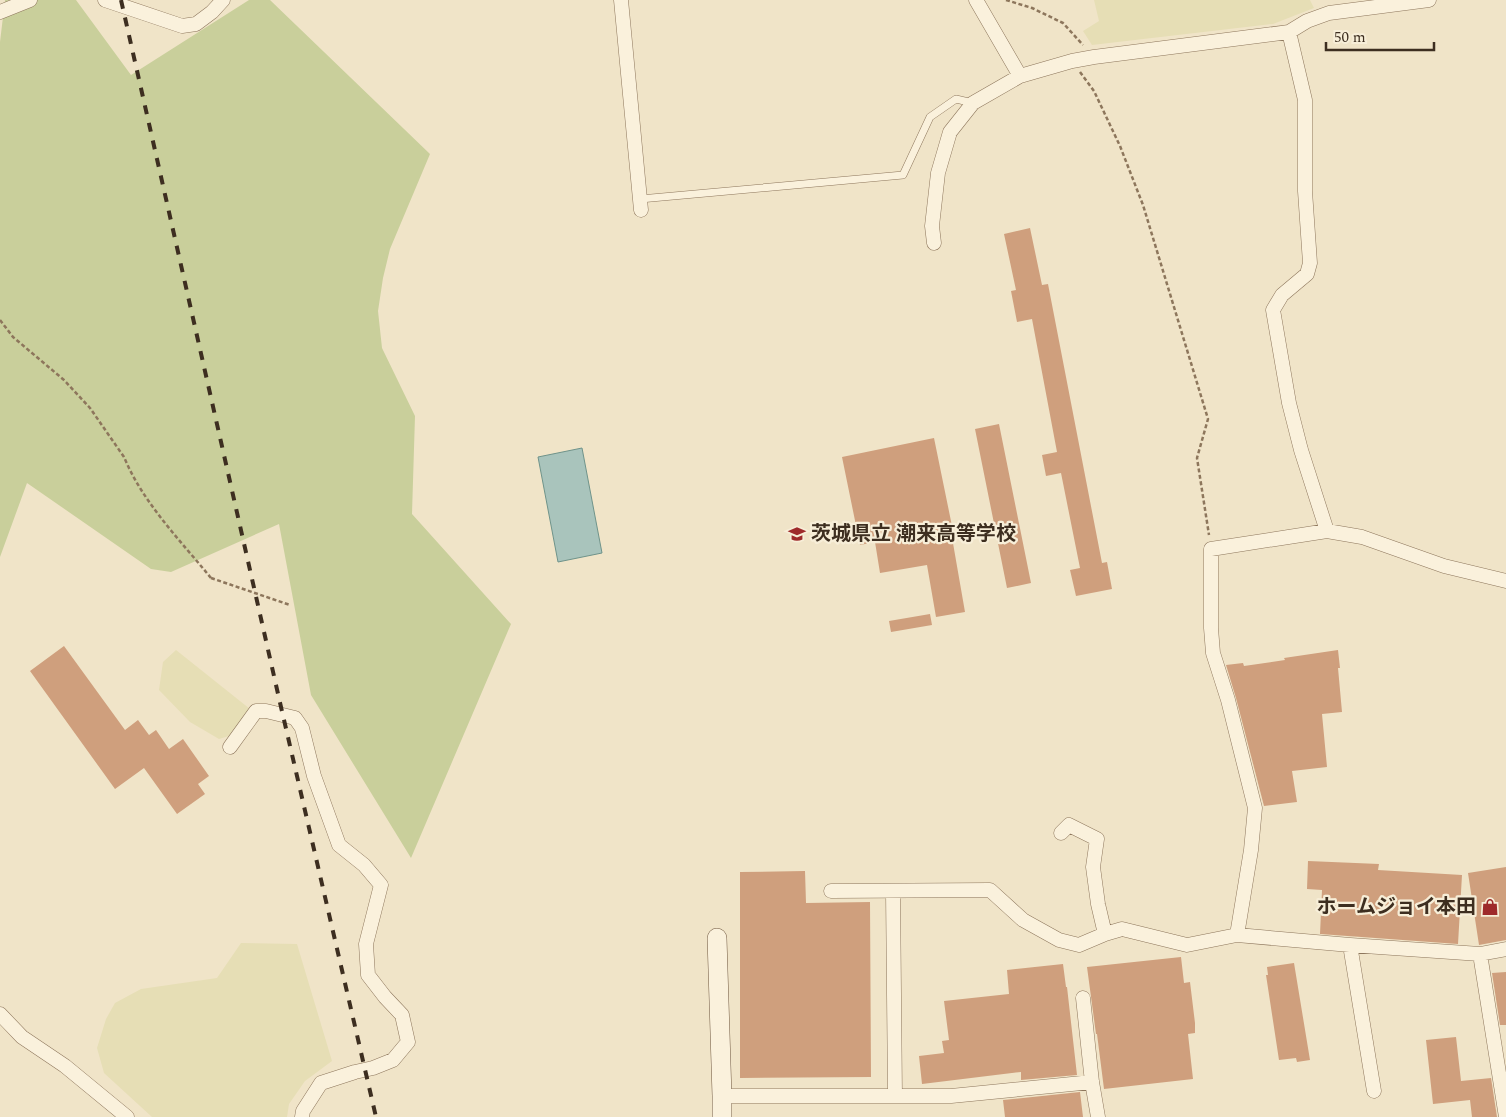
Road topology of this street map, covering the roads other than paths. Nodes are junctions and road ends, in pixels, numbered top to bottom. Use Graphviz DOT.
graph roads {
  1 [pos="30,0"];
  2 [pos="105,0"];
  3 [pos="223,0"];
  4 [pos="621,0"];
  5 [pos="976,0"];
  6 [pos="1429,0"];
  7 [pos="0,12"];
  8 [pos="1288,32"];
  9 [pos="1020,76"];
  10 [pos="974,103"];
  11 [pos="640,205"];
  12 [pos="934,243"];
  13 [pos="1327,531"];
  14 [pos="1506,581"];
  15 [pos="230,747"];
  16 [pos="1060,833"];
  17 [pos="831,891"];
  18 [pos="893,891"];
  19 [pos="1105,934"];
  20 [pos="1237,935"];
  21 [pos="717,938"];
  22 [pos="1350,945"];
  23 [pos="1506,949"];
  24 [pos="1480,954"];
  25 [pos="1083,998"];
  26 [pos="0,1014"];
  27 [pos="1092,1082"];
  28 [pos="1374,1091"];
  29 [pos="722,1096"];
  30 [pos="895,1096"];
  31 [pos="125,1116"];
  32 [pos="302,1117"];
  33 [pos="722,1117"];
  34 [pos="1098,1117"];
  35 [pos="1506,1117"];
  1 -- 7 [label="street"];
  2 -- 3 [label="street"];
  4 -- 11 [label="street"];
  5 -- 9 [label="street"];
  6 -- 8 [label="street"];
  8 -- 9 [label="street"];
  8 -- 13 [label="street"];
  9 -- 10 [label="street"];
  10 -- 11 [label="lane"];
  10 -- 12 [label="street"];
  13 -- 14 [label="street"];
  13 -- 20 [label="street"];
  15 -- 32 [label="street"];
  16 -- 19 [label="street"];
  17 -- 18 [label="street"];
  18 -- 19 [label="street"];
  18 -- 30 [label="street"];
  19 -- 20 [label="street"];
  20 -- 22 [label="street"];
  21 -- 29 [label="street"];
  22 -- 24 [label="street"];
  22 -- 28 [label="street"];
  23 -- 24 [label="street"];
  24 -- 35 [label="street"];
  25 -- 27 [label="street"];
  26 -- 31 [label="street"];
  27 -- 30 [label="street"];
  27 -- 34 [label="street"];
  29 -- 30 [label="street"];
  29 -- 33 [label="street"];
}
